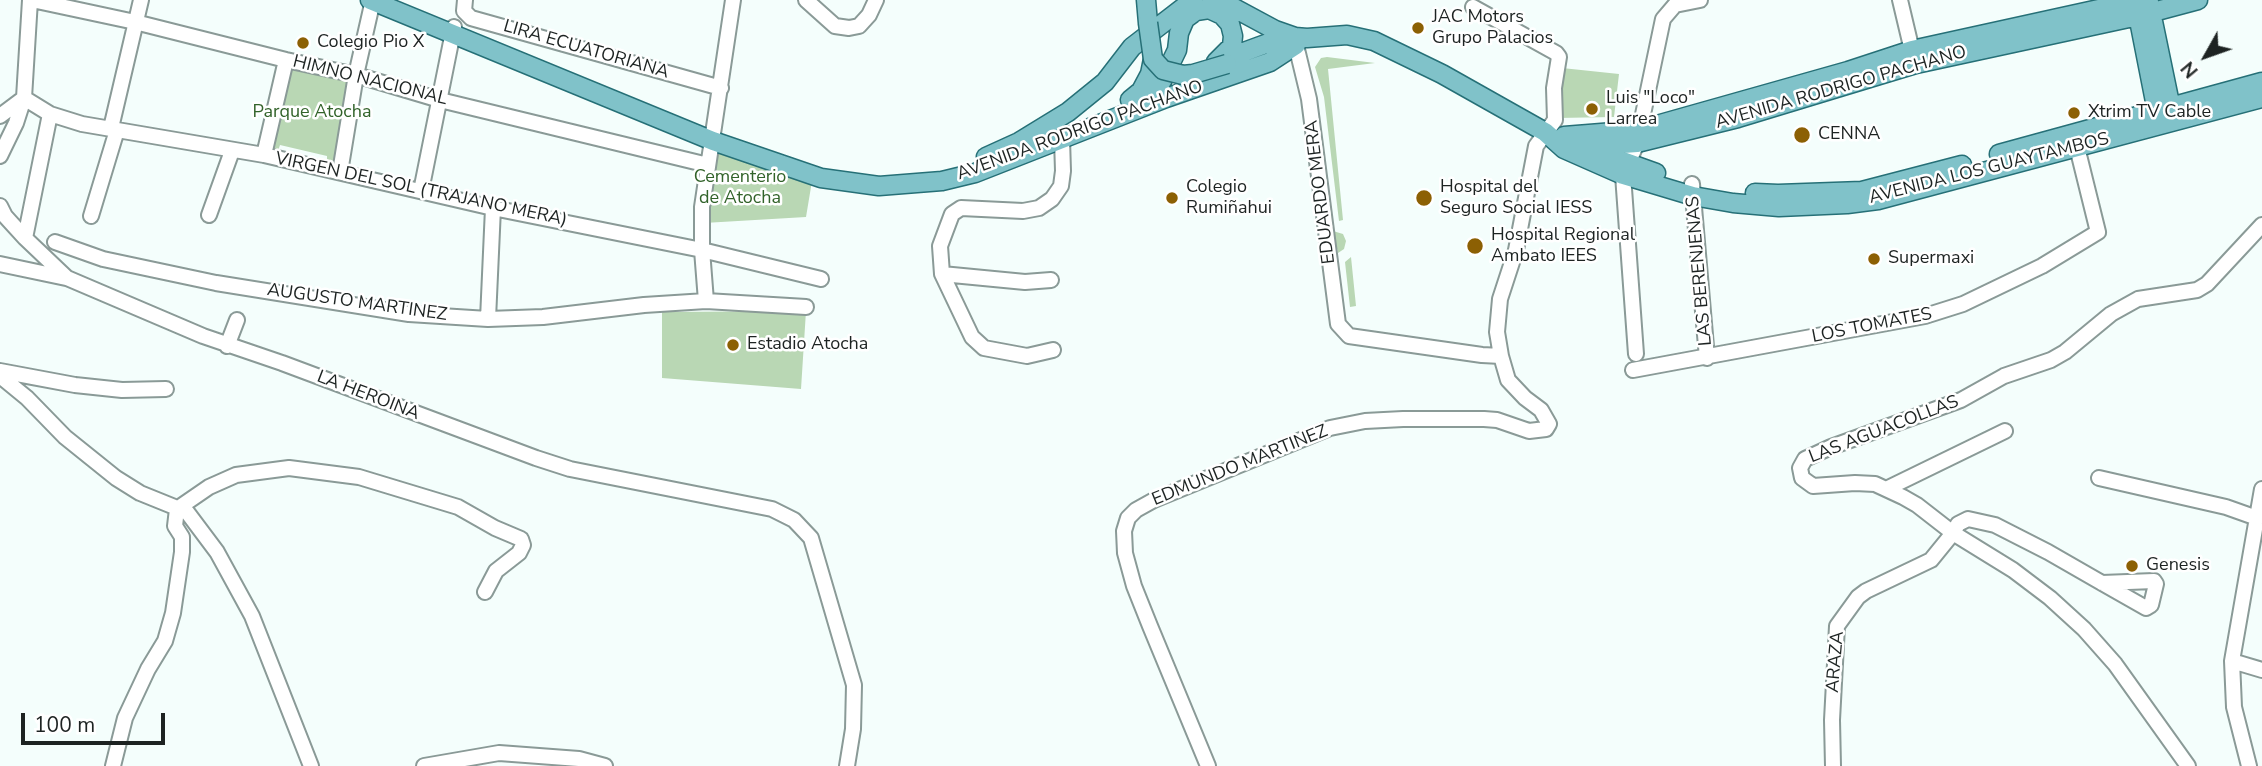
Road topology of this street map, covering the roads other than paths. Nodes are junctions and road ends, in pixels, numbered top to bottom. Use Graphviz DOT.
graph roads {
  1 [pos="31,0"];
  2 [pos="141,0"];
  3 [pos="376,0"];
  4 [pos="465,0"];
  5 [pos="733,0"];
  6 [pos="806,0"];
  7 [pos="876,0"];
  8 [pos="1146,0"];
  9 [pos="1193,0"];
  10 [pos="1211,0"];
  11 [pos="1700,0"];
  12 [pos="1900,0"];
  13 [pos="2198,0"];
  14 [pos="2107,3"];
  15 [pos="2142,5"];
  16 [pos="1473,7"];
  17 [pos="135,22"];
  18 [pos="1148,23"];
  19 [pos="453,31"];
  20 [pos="1296,41"];
  21 [pos="1914,57"];
  22 [pos="1153,59"];
  23 [pos="286,60"];
  24 [pos="1221,63"];
  25 [pos="356,75"];
  26 [pos="2262,82"];
  27 [pos="721,88"];
  28 [pos="24,98"];
  29 [pos="2262,98"];
  30 [pos="440,100"];
  31 [pos="1133,110"];
  32 [pos="50,114"];
  33 [pos="0,116"];
  34 [pos="2165,117"];
  35 [pos="114,129"];
  36 [pos="1545,132"];
  37 [pos="1638,136"];
  38 [pos="714,137"];
  39 [pos="1062,139"];
  40 [pos="2076,139"];
  41 [pos="1019,142"];
  42 [pos="1564,142"];
  43 [pos="1586,148"];
  44 [pos="232,151"];
  45 [pos="264,155"];
  46 [pos="0,156"];
  47 [pos="708,164"];
  48 [pos="1626,169"];
  49 [pos="340,173"];
  50 [pos="1693,190"];
  51 [pos="421,191"];
  52 [pos="0,206"];
  53 [pos="493,208"];
  54 [pos="209,215"];
  55 [pos="91,216"];
  56 [pos="2262,225"];
  57 [pos="25,238"];
  58 [pos="55,242"];
  59 [pos="702,250"];
  60 [pos="0,264"];
  61 [pos="942,274"];
  62 [pos="67,278"];
  63 [pos="821,279"];
  64 [pos="1051,280"];
  65 [pos="706,301"];
  66 [pos="806,307"];
  67 [pos="488,319"];
  68 [pos="237,320"];
  69 [pos="227,346"];
  70 [pos="1053,349"];
  71 [pos="1636,354"];
  72 [pos="1501,356"];
  73 [pos="1707,358"];
  74 [pos="1633,370"];
  75 [pos="0,374"];
  76 [pos="166,389"];
  77 [pos="2005,430"];
  78 [pos="2099,478"];
  79 [pos="1886,489"];
  80 [pos="2261,497"];
  81 [pos="177,509"];
  82 [pos="2257,518"];
  83 [pos="1953,533"];
  84 [pos="2102,583"];
  85 [pos="485,592"];
  86 [pos="2232,661"];
  87 [pos="2262,670"];
  88 [pos="547,761"];
  89 [pos="113,766"];
  90 [pos="311,766"];
  91 [pos="424,766"];
  92 [pos="605,766"];
  93 [pos="847,766"];
  94 [pos="1208,766"];
  95 [pos="1833,766"];
  96 [pos="2188,766"];
  97 [pos="2249,766"];
  1 -- 17 [label="street, HIMNO NACIONAL"];
  1 -- 28 [label="street"];
  2 -- 17 [label="street"];
  3 -- 19 [label="main road, AVENIDA RODRIGO PACHANO"];
  3 -- 25 [label="street"];
  4 -- 27 [label="street, LIRA ECUATORIANA"];
  5 -- 27 [label="street"];
  6 -- 7 [label="street"];
  8 -- 18 [label="main road"];
  9 -- 41 [label="main road"];
  10 -- 20 [label="main road"];
  11 -- 37 [label="street"];
  12 -- 21 [label="street"];
  13 -- 15 [label="main road, AVENIDA RODRIGO PACHANO"];
  14 -- 15 [label="main road, AVENIDA RODRIGO PACHANO"];
  14 -- 21 [label="main road, AVENIDA RODRIGO PACHANO"];
  15 -- 21 [label="main road, AVENIDA RODRIGO PACHANO"];
  15 -- 34 [label="main road"];
  16 -- 36 [label="street, EDMUNDO MARTINEZ"];
  17 -- 23 [label="street, HIMNO NACIONAL"];
  17 -- 35 [label="street"];
  18 -- 22 [label="main road, bridge"];
  18 -- 24 [label="main road, bridge"];
  19 -- 30 [label="street"];
  19 -- 38 [label="main road, AVENIDA RODRIGO PACHANO"];
  20 -- 24 [label="main road"];
  20 -- 31 [label="main road, AVENIDA RODRIGO PACHANO"];
  20 -- 36 [label="main road"];
  20 -- 72 [label="street, EDUARDO MERA"];
  21 -- 37 [label="main road, AVENIDA RODRIGO PACHANO"];
  22 -- 24 [label="main road, bridge"];
  22 -- 41 [label="main road"];
  23 -- 25 [label="street, HIMNO NACIONAL"];
  23 -- 45 [label="street"];
  24 -- 31 [label="main road"];
  25 -- 30 [label="street, HIMNO NACIONAL"];
  25 -- 49 [label="street"];
  26 -- 34 [label="main road, AVENIDA LOS GUAYTAMBOS"];
  27 -- 38 [label="street"];
  28 -- 32 [label="street, VIRGEN DEL SOL (TRAJANO MERA)"];
  28 -- 33 [label="street"];
  28 -- 46 [label="street"];
  29 -- 34 [label="main road, AVENIDA LOS GUAYTAMBOS"];
  30 -- 47 [label="street, HIMNO NACIONAL"];
  30 -- 51 [label="street"];
  31 -- 39 [label="main road, AVENIDA RODRIGO PACHANO"];
  32 -- 35 [label="street, VIRGEN DEL SOL (TRAJANO MERA)"];
  32 -- 57 [label="street"];
  34 -- 40 [label="main road, AVENIDA LOS GUAYTAMBOS"];
  35 -- 44 [label="street, VIRGEN DEL SOL (TRAJANO MERA)"];
  35 -- 55 [label="street"];
  36 -- 42 [label="main road, AVENIDA LOS GUAYTAMBOS"];
  36 -- 72 [label="street, EDMUNDO MARTINEZ"];
  37 -- 42 [label="main road, AVENIDA RODRIGO PACHANO"];
  37 -- 43 [label="main road, AVENIDA RODRIGO PACHANO"];
  37 -- 48 [label="street"];
  38 -- 39 [label="main road, AVENIDA RODRIGO PACHANO"];
  38 -- 41 [label="main road, AVENIDA RODRIGO PACHANO"];
  38 -- 47 [label="street"];
  39 -- 61 [label="street"];
  40 -- 50 [label="main road, AVENIDA LOS GUAYTAMBOS"];
  40 -- 73 [label="street, LOS TOMATES"];
  42 -- 43 [label="main road, AVENIDA RODRIGO PACHANO"];
  42 -- 48 [label="main road, AVENIDA LOS GUAYTAMBOS"];
  43 -- 48 [label="main road, AVENIDA LOS GUAYTAMBOS"];
  44 -- 45 [label="street, VIRGEN DEL SOL (TRAJANO MERA)"];
  44 -- 54 [label="street"];
  45 -- 49 [label="street, VIRGEN DEL SOL (TRAJANO MERA)"];
  47 -- 59 [label="street"];
  48 -- 50 [label="main road, AVENIDA LOS GUAYTAMBOS"];
  48 -- 71 [label="street"];
  49 -- 51 [label="street, VIRGEN DEL SOL (TRAJANO MERA)"];
  50 -- 73 [label="street, LAS BERENJENAS"];
  51 -- 53 [label="street, VIRGEN DEL SOL (TRAJANO MERA)"];
  52 -- 57 [label="street, LA HEROINA"];
  53 -- 59 [label="street, VIRGEN DEL SOL (TRAJANO MERA)"];
  53 -- 67 [label="street"];
  56 -- 79 [label="street, LAS AGUACOLLAS"];
  57 -- 62 [label="street, LA HEROINA"];
  58 -- 67 [label="street, AUGUSTO MARTINEZ"];
  59 -- 63 [label="street, VIRGEN DEL SOL (TRAJANO MERA)"];
  59 -- 65 [label="street"];
  60 -- 62 [label="street"];
  61 -- 64 [label="street"];
  61 -- 70 [label="street"];
  62 -- 69 [label="street, LA HEROINA"];
  65 -- 66 [label="street, AUGUSTO MARTINEZ"];
  65 -- 67 [label="street, AUGUSTO MARTINEZ"];
  68 -- 69 [label="street"];
  69 -- 93 [label="street, LA HEROINA"];
  72 -- 94 [label="street, EDMUNDO MARTINEZ"];
  73 -- 74 [label="street, LOS TOMATES"];
  75 -- 76 [label="street"];
  75 -- 81 [label="street"];
  77 -- 79 [label="street"];
  78 -- 82 [label="street"];
  79 -- 83 [label="street, LAS AGUACOLLAS"];
  80 -- 82 [label="street"];
  81 -- 85 [label="street"];
  81 -- 89 [label="street"];
  81 -- 90 [label="street"];
  82 -- 86 [label="street"];
  83 -- 84 [label="street"];
  83 -- 95 [label="street, ARAZA"];
  83 -- 96 [label="street, LAS AGUACOLLAS"];
  86 -- 87 [label="street"];
  86 -- 97 [label="street"];
  88 -- 91 [label="street"];
  88 -- 92 [label="street"];
}
